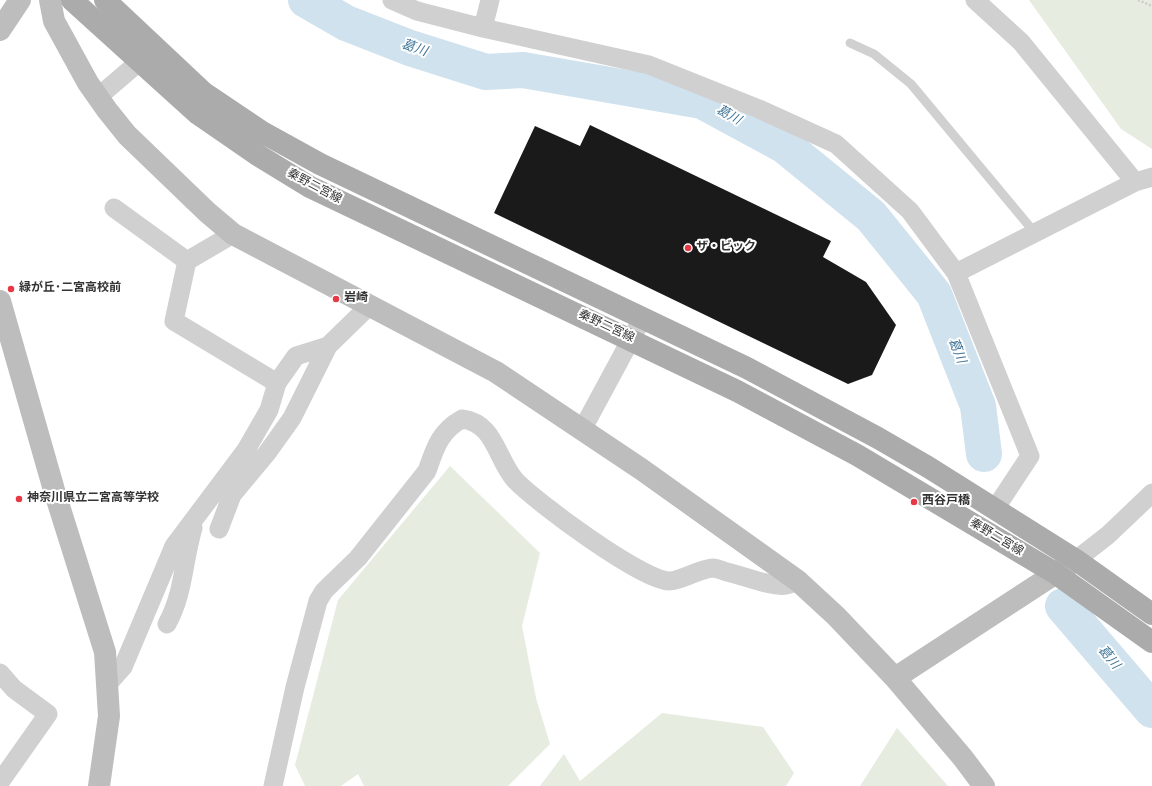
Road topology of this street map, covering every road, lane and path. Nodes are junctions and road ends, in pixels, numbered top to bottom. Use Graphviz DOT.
graph roads {
  1 [pos="20,0"];
  2 [pos="50,0"];
  3 [pos="72,0"];
  4 [pos="105,0"];
  5 [pos="392,0"];
  6 [pos="490,0"];
  7 [pos="975,0"];
  8 [pos="1138,0"];
  9 [pos="1152,6"];
  10 [pos="483,28"];
  11 [pos="0,30"];
  12 [pos="850,43"];
  13 [pos="139,62"];
  14 [pos="98,97"];
  15 [pos="1144,179"];
  16 [pos="114,208"];
  17 [pos="1035,232"];
  18 [pos="233,234"];
  19 [pos="187,262"];
  20 [pos="956,273"];
  21 [pos="0,301"];
  22 [pos="369,306"];
  23 [pos="643,317"];
  24 [pos="631,339"];
  25 [pos="328,346"];
  26 [pos="277,383"];
  27 [pos="582,430"];
  28 [pos="1152,493"];
  29 [pos="995,509"];
  30 [pos="196,516"];
  31 [pos="219,529"];
  32 [pos="1076,560"];
  33 [pos="1059,577"];
  34 [pos="798,581"];
  35 [pos="1152,614"];
  36 [pos="167,624"];
  37 [pos="1146,638"];
  38 [pos="0,673"];
  39 [pos="895,678"];
  40 [pos="107,685"];
  41 [pos="0,782"];
  42 [pos="100,786"];
  43 [pos="273,786"];
  44 [pos="984,786"];
  1 -- 11 [label="street"];
  2 -- 14 [label="street"];
  3 -- 13 [label="main road, 秦野二宮線"];
  4 -- 23 [label="main road, 秦野二宮線"];
  5 -- 10 [label="street"];
  6 -- 10 [label="street"];
  7 -- 15 [label="street"];
  8 -- 9 [label="path"];
  10 -- 20 [label="street"];
  12 -- 17 [label="lane"];
  13 -- 14 [label="street"];
  13 -- 24 [label="main road, 秦野二宮線"];
  14 -- 18 [label="street"];
  15 -- 17 [label="street"];
  16 -- 19 [label="street"];
  17 -- 20 [label="street"];
  18 -- 19 [label="street"];
  18 -- 22 [label="street"];
  19 -- 26 [label="street"];
  20 -- 29 [label="street"];
  21 -- 40 [label="street"];
  22 -- 25 [label="street"];
  22 -- 27 [label="street"];
  23 -- 24 [label="street"];
  23 -- 29 [label="main road, 秦野二宮線"];
  24 -- 27 [label="street"];
  24 -- 33 [label="main road, 秦野二宮線"];
  25 -- 26 [label="street"];
  25 -- 31 [label="street"];
  26 -- 30 [label="street"];
  27 -- 34 [label="street"];
  28 -- 32 [label="street"];
  29 -- 32 [label="main road, 秦野二宮線"];
  30 -- 36 [label="street"];
  30 -- 40 [label="street"];
  32 -- 33 [label="street"];
  32 -- 35 [label="main road, 秦野二宮線"];
  33 -- 37 [label="main road, 秦野二宮線"];
  33 -- 39 [label="street"];
  34 -- 39 [label="street"];
  34 -- 43 [label="street"];
  38 -- 41 [label="street"];
  39 -- 44 [label="street"];
  40 -- 42 [label="street"];
}
